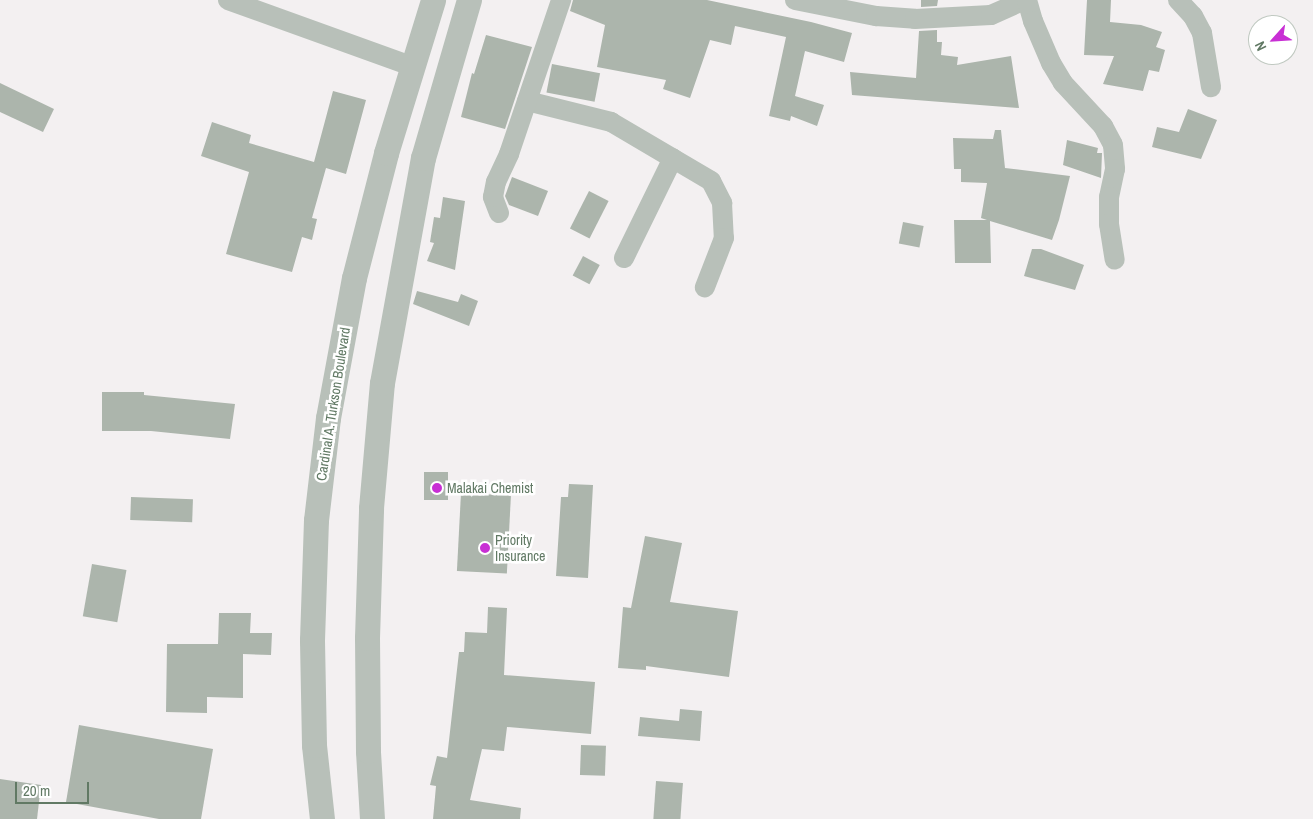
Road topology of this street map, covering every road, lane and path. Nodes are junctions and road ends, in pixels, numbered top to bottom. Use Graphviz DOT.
graph roads {
  1 [pos="228,0"];
  2 [pos="433,0"];
  3 [pos="469,0"];
  4 [pos="561,0"];
  5 [pos="795,0"];
  6 [pos="1026,0"];
  7 [pos="1178,0"];
  8 [pos="411,66"];
  9 [pos="1211,87"];
  10 [pos="527,101"];
  11 [pos="673,158"];
  12 [pos="499,213"];
  13 [pos="624,258"];
  14 [pos="1115,260"];
  15 [pos="705,287"];
  16 [pos="322,819"];
  17 [pos="372,819"];
  1 -- 8 [label="street"];
  2 -- 8 [label="street, Cardinal A. Turkson Boulevard"];
  3 -- 17 [label="street"];
  4 -- 10 [label="street"];
  5 -- 6 [label="street"];
  6 -- 14 [label="street"];
  7 -- 9 [label="street"];
  8 -- 16 [label="street, Cardinal A. Turkson Boulevard"];
  10 -- 11 [label="street"];
  10 -- 12 [label="street"];
  11 -- 13 [label="street"];
  11 -- 15 [label="street"];
}
